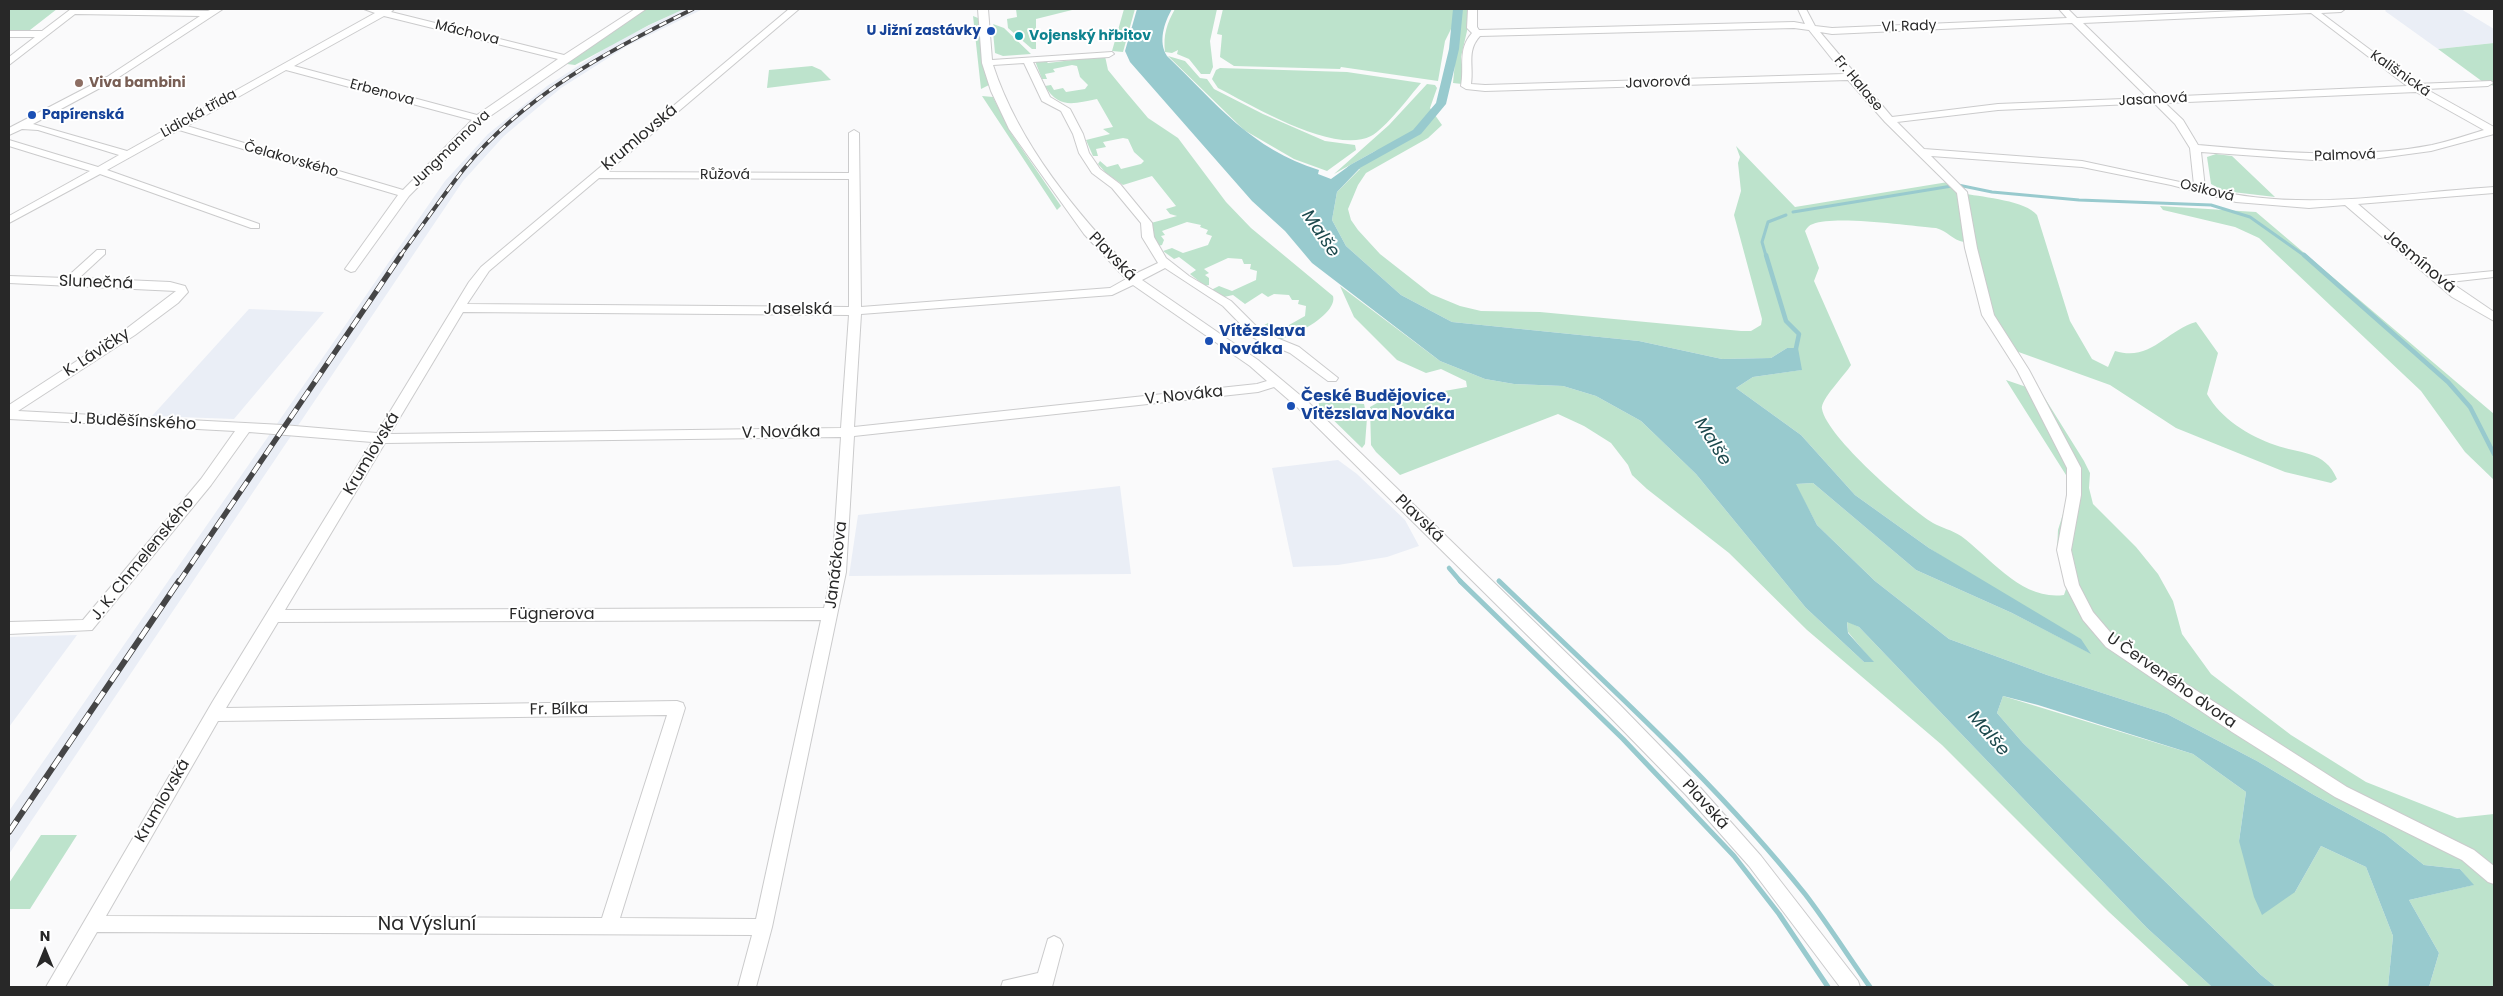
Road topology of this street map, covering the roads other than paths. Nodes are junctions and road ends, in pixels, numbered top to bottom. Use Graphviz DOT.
graph roads {
  1 [pos="368,9"];
  2 [pos="641,9"];
  3 [pos="794,9"];
  4 [pos="983,9"];
  5 [pos="1472,9"];
  6 [pos="1802,9"];
  7 [pos="2064,9"];
  8 [pos="2312,9"];
  9 [pos="2341,9"];
  10 [pos="214,11"];
  11 [pos="387,11"];
  12 [pos="2075,21"];
  13 [pos="1812,28"];
  14 [pos="1477,33"];
  15 [pos="9,34"];
  16 [pos="43,34"];
  17 [pos="1109,54"];
  18 [pos="566,58"];
  19 [pos="1031,59"];
  20 [pos="9,62"];
  21 [pos="987,62"];
  22 [pos="285,67"];
  23 [pos="1851,77"];
  24 [pos="2488,84"];
  25 [pos="2416,88"];
  26 [pos="2156,100"];
  27 [pos="479,119"];
  28 [pos="1889,120"];
  29 [pos="9,125"];
  30 [pos="21,126"];
  31 [pos="177,126"];
  32 [pos="2494,130"];
  33 [pos="9,132"];
  34 [pos="854,134"];
  35 [pos="9,143"];
  36 [pos="2195,148"];
  37 [pos="1922,152"];
  38 [pos="126,154"];
  39 [pos="98,170"];
  40 [pos="597,175"];
  41 [pos="853,176"];
  42 [pos="2200,189"];
  43 [pos="2494,190"];
  44 [pos="405,194"];
  45 [pos="2347,201"];
  46 [pos="9,220"];
  47 [pos="255,226"];
  48 [pos="101,252"];
  49 [pos="1166,263"];
  50 [pos="353,264"];
  51 [pos="2494,274"];
  52 [pos="9,279"];
  53 [pos="1134,280"];
  54 [pos="2440,280"];
  55 [pos="69,282"];
  56 [pos="182,292"];
  57 [pos="459,308"];
  58 [pos="855,311"];
  59 [pos="2494,317"];
  60 [pos="1332,378"];
  61 [pos="1277,382"];
  62 [pos="9,411"];
  63 [pos="9,415"];
  64 [pos="252,428"];
  65 [pos="849,432"];
  66 [pos="382,438"];
  67 [pos="831,614"];
  68 [pos="274,616"];
  69 [pos="9,628"];
  70 [pos="214,714"];
  71 [pos="2494,876"];
  72 [pos="90,924"];
  73 [pos="609,925"];
  74 [pos="763,927"];
  75 [pos="1054,945"];
  76 [pos="1044,984"];
  77 [pos="55,987"];
  78 [pos="747,987"];
  79 [pos="1010,987"];
  80 [pos="1851,987"];
  1 -- 11 [label="street, Máchova"];
  2 -- 18 [label="street, Jungmannova"];
  3 -- 40 [label="street, Krumlovská"];
  4 -- 21 [label="street, Plavská"];
  5 -- 14 [label="street"];
  6 -- 13 [label="street, Fr. Halase"];
  7 -- 12 [label="street"];
  8 -- 9 [label="street, Vl. Rady"];
  8 -- 12 [label="street, Vl. Rady"];
  8 -- 25 [label="street, Kališnická"];
  10 -- 16 [label="street"];
  10 -- 30 [label="street"];
  11 -- 18 [label="street, Máchova"];
  11 -- 22 [label="street, Lidická třída"];
  12 -- 13 [label="street, Vl. Rady"];
  12 -- 26 [label="street"];
  13 -- 14 [label="street, Vl. Rady"];
  13 -- 23 [label="street, Fr. Halase"];
  14 -- 23 [label="street, Javorová"];
  15 -- 16 [label="street"];
  16 -- 20 [label="street"];
  17 -- 19 [label="street"];
  18 -- 27 [label="street, Jungmannova"];
  19 -- 21 [label="street"];
  19 -- 49 [label="street, Plavská"];
  21 -- 53 [label="street, Plavská"];
  22 -- 27 [label="street, Erbenova"];
  22 -- 31 [label="street, Lidická třída"];
  23 -- 28 [label="street, Fr. Halase"];
  24 -- 25 [label="street, Jasanová"];
  25 -- 26 [label="street, Jasanová"];
  25 -- 32 [label="street, Kališnická"];
  26 -- 28 [label="street, Jasanová"];
  26 -- 36 [label="street"];
  27 -- 44 [label="street, Jungmannova"];
  28 -- 37 [label="street, Fr. Halase"];
  29 -- 30 [label="street"];
  30 -- 33 [label="street"];
  30 -- 38 [label="street"];
  31 -- 38 [label="street, Lidická třída"];
  31 -- 44 [label="street, Čelakovského"];
  32 -- 36 [label="street, Palmová"];
  34 -- 41 [label="street, Janáčkova"];
  35 -- 39 [label="street"];
  36 -- 42 [label="street"];
  37 -- 42 [label="street, Osiková"];
  37 -- 71 [label="street, U Červeného dvora"];
  38 -- 39 [label="street, Lidická třída"];
  39 -- 46 [label="street, Lidická třída"];
  39 -- 47 [label="street"];
  40 -- 41 [label="street, Růžová"];
  40 -- 57 [label="street, Krumlovská"];
  41 -- 58 [label="street, Janáčkova"];
  42 -- 45 [label="street, Osiková"];
  43 -- 45 [label="street, Osiková"];
  44 -- 50 [label="street, Jungmannova"];
  45 -- 54 [label="street, Jasmínová"];
  48 -- 55 [label="street"];
  49 -- 53 [label="street, Jaselská"];
  49 -- 60 [label="street, Plavská"];
  51 -- 54 [label="street"];
  52 -- 55 [label="street, Slunečná"];
  53 -- 58 [label="street, Jaselská"];
  53 -- 61 [label="street, Plavská"];
  54 -- 59 [label="street, Jasmínová"];
  55 -- 56 [label="street, Slunečná"];
  56 -- 62 [label="street, K. Lávičky"];
  57 -- 58 [label="street, Jaselská"];
  57 -- 66 [label="street, Krumlovská"];
  58 -- 65 [label="street, Janáčkova"];
  61 -- 65 [label="street, V. Nováka"];
  61 -- 80 [label="street, Plavská"];
  63 -- 64 [label="street, J. Buděšínského"];
  64 -- 66 [label="street, V. Nováka"];
  64 -- 69 [label="street, J. K. Chmelenského"];
  65 -- 66 [label="street, V. Nováka"];
  65 -- 67 [label="street, Janáčkova"];
  66 -- 68 [label="street, Krumlovská"];
  67 -- 68 [label="street, Fügnerova"];
  67 -- 74 [label="street, Janáčkova"];
  68 -- 70 [label="street, Krumlovská"];
  70 -- 72 [label="street, Krumlovská"];
  70 -- 73 [label="street, Fr. Bílka"];
  72 -- 73 [label="street, Na Výsluní"];
  72 -- 77 [label="street, Krumlovská"];
  73 -- 74 [label="street, Na Výsluní"];
  74 -- 78 [label="street, Janáčkova"];
  75 -- 76 [label="street"];
  76 -- 79 [label="street"];
}
